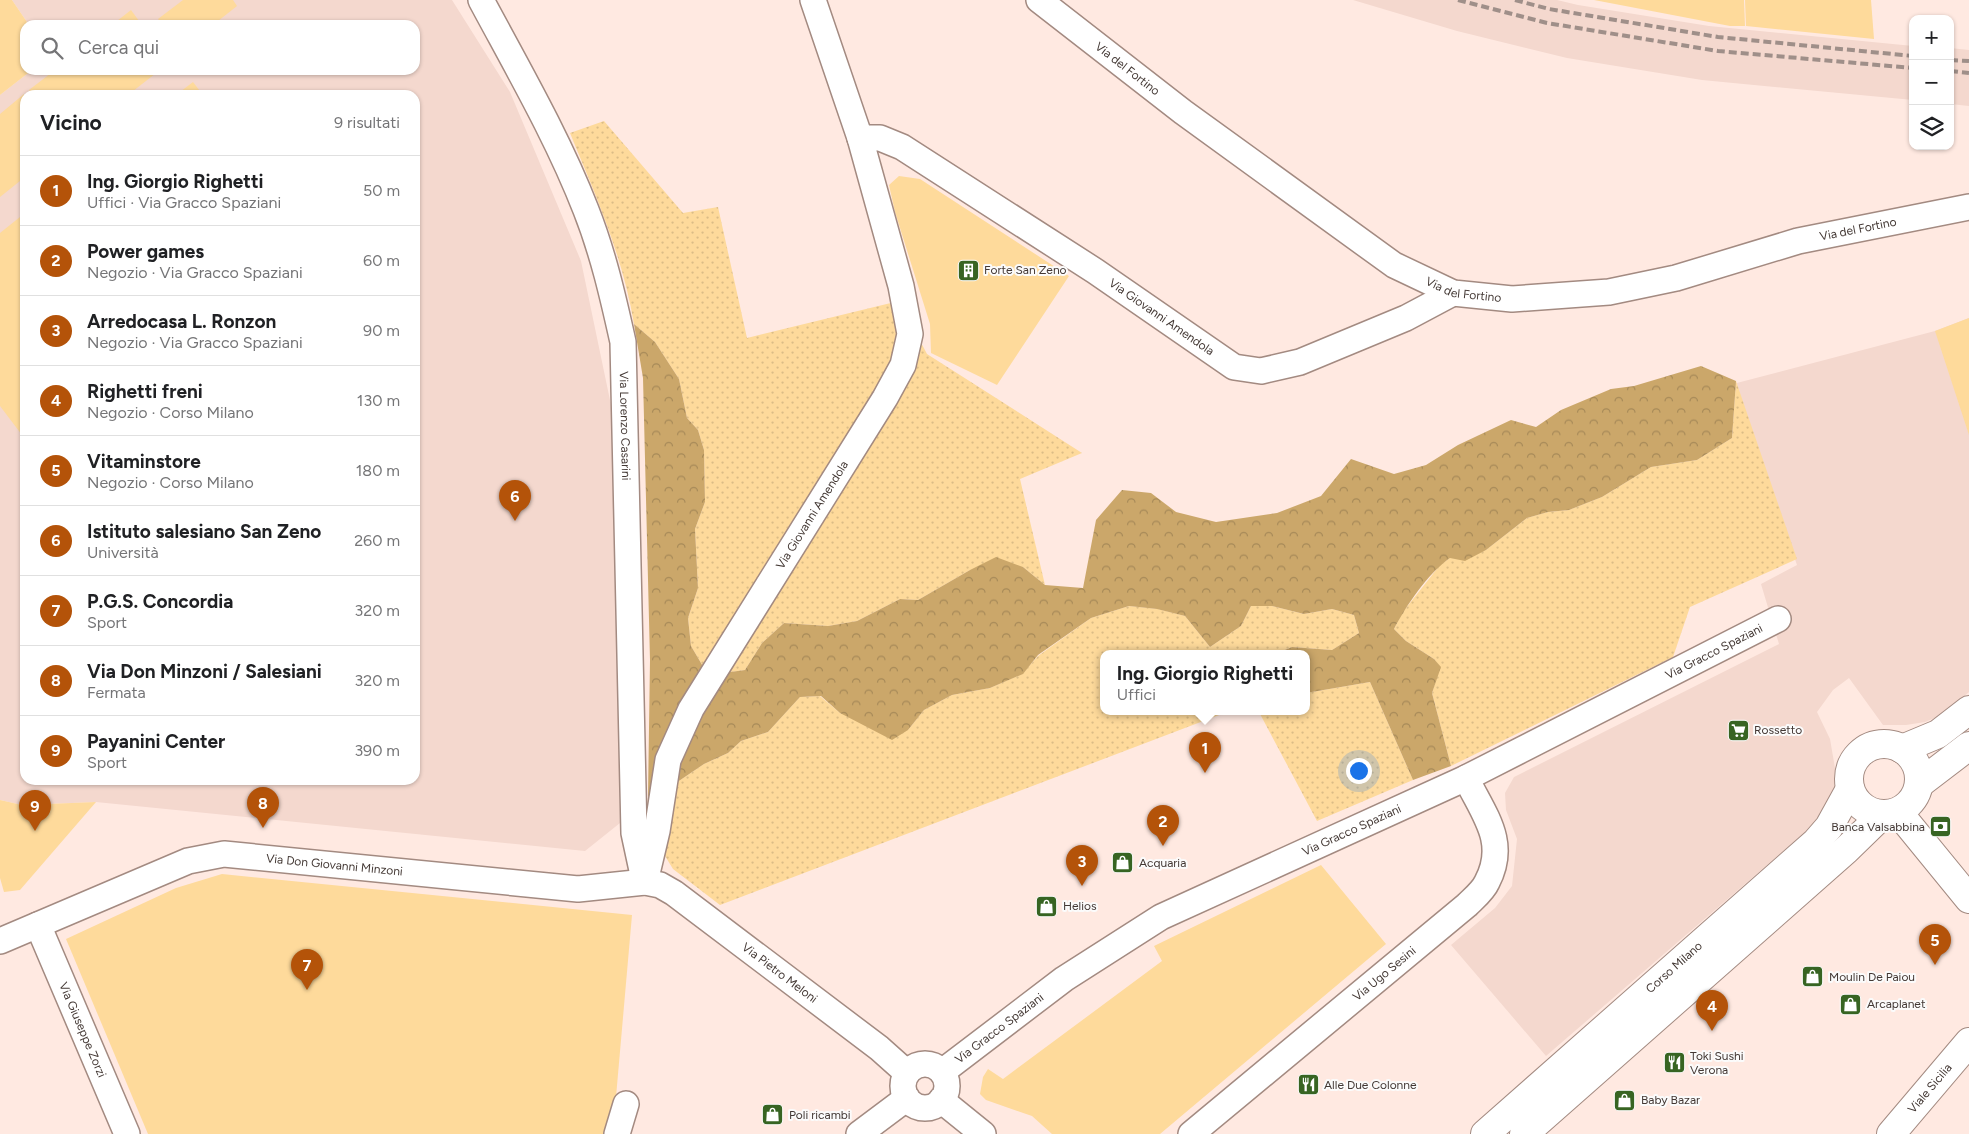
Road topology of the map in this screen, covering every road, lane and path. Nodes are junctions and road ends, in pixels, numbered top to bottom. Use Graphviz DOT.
graph roads {
  1 [pos="481,0"];
  2 [pos="813,0"];
  3 [pos="1039,0"];
  4 [pos="860,138"];
  5 [pos="1969,207"];
  6 [pos="1453,293"];
  7 [pos="1778,619"];
  8 [pos="1969,710"];
  9 [pos="1969,746"];
  10 [pos="1902,749"];
  11 [pos="1466,778"];
  12 [pos="1919,784"];
  13 [pos="1850,789"];
  14 [pos="1890,813"];
  15 [pos="645,882"];
  16 [pos="1969,899"];
  17 [pos="38,924"];
  18 [pos="0,940"];
  19 [pos="1969,1042"];
  20 [pos="942,1072"];
  21 [pos="907,1073"];
  22 [pos="907,1098"];
  23 [pos="941,1100"];
  24 [pos="626,1104"];
  25 [pos="127,1134"];
  26 [pos="617,1134"];
  27 [pos="859,1134"];
  28 [pos="983,1134"];
  29 [pos="1191,1134"];
  30 [pos="1484,1134"];
  31 [pos="1524,1134"];
  32 [pos="1891,1134"];
  1 -- 15 [label="street, Via Lorenzo Casarini"];
  2 -- 4 [label="street, Via Giovanni Amendola"];
  3 -- 6 [label="street, Via del Fortino"];
  4 -- 6 [label="street, Via Giovanni Amendola"];
  4 -- 15 [label="street, Via Giovanni Amendola"];
  5 -- 6 [label="street, Via del Fortino"];
  7 -- 11 [label="street, Via Gracco Spaziani"];
  8 -- 10 [label="main road"];
  9 -- 12 [label="main road"];
  10 -- 12 [label="main road"];
  10 -- 13 [label="main road"];
  11 -- 20 [label="street, Via Gracco Spaziani"];
  11 -- 29 [label="street, Via Ugo Sesini"];
  12 -- 14 [label="main road"];
  13 -- 14 [label="main road"];
  13 -- 30 [label="main road, Corso Milano"];
  14 -- 16 [label="main road"];
  14 -- 31 [label="main road"];
  15 -- 17 [label="street, Via Don Giovanni Minzoni"];
  15 -- 21 [label="street, Via Pietro Meloni"];
  17 -- 18 [label="street, Via Don Giovanni Minzoni"];
  17 -- 25 [label="street, Via Giuseppe Zorzi"];
  19 -- 32 [label="main road, Viale Sicilia"];
  20 -- 21 [label="street"];
  20 -- 23 [label="street"];
  21 -- 22 [label="street"];
  22 -- 23 [label="street"];
  22 -- 27 [label="street"];
  23 -- 28 [label="street"];
  24 -- 26 [label="street"];
}
